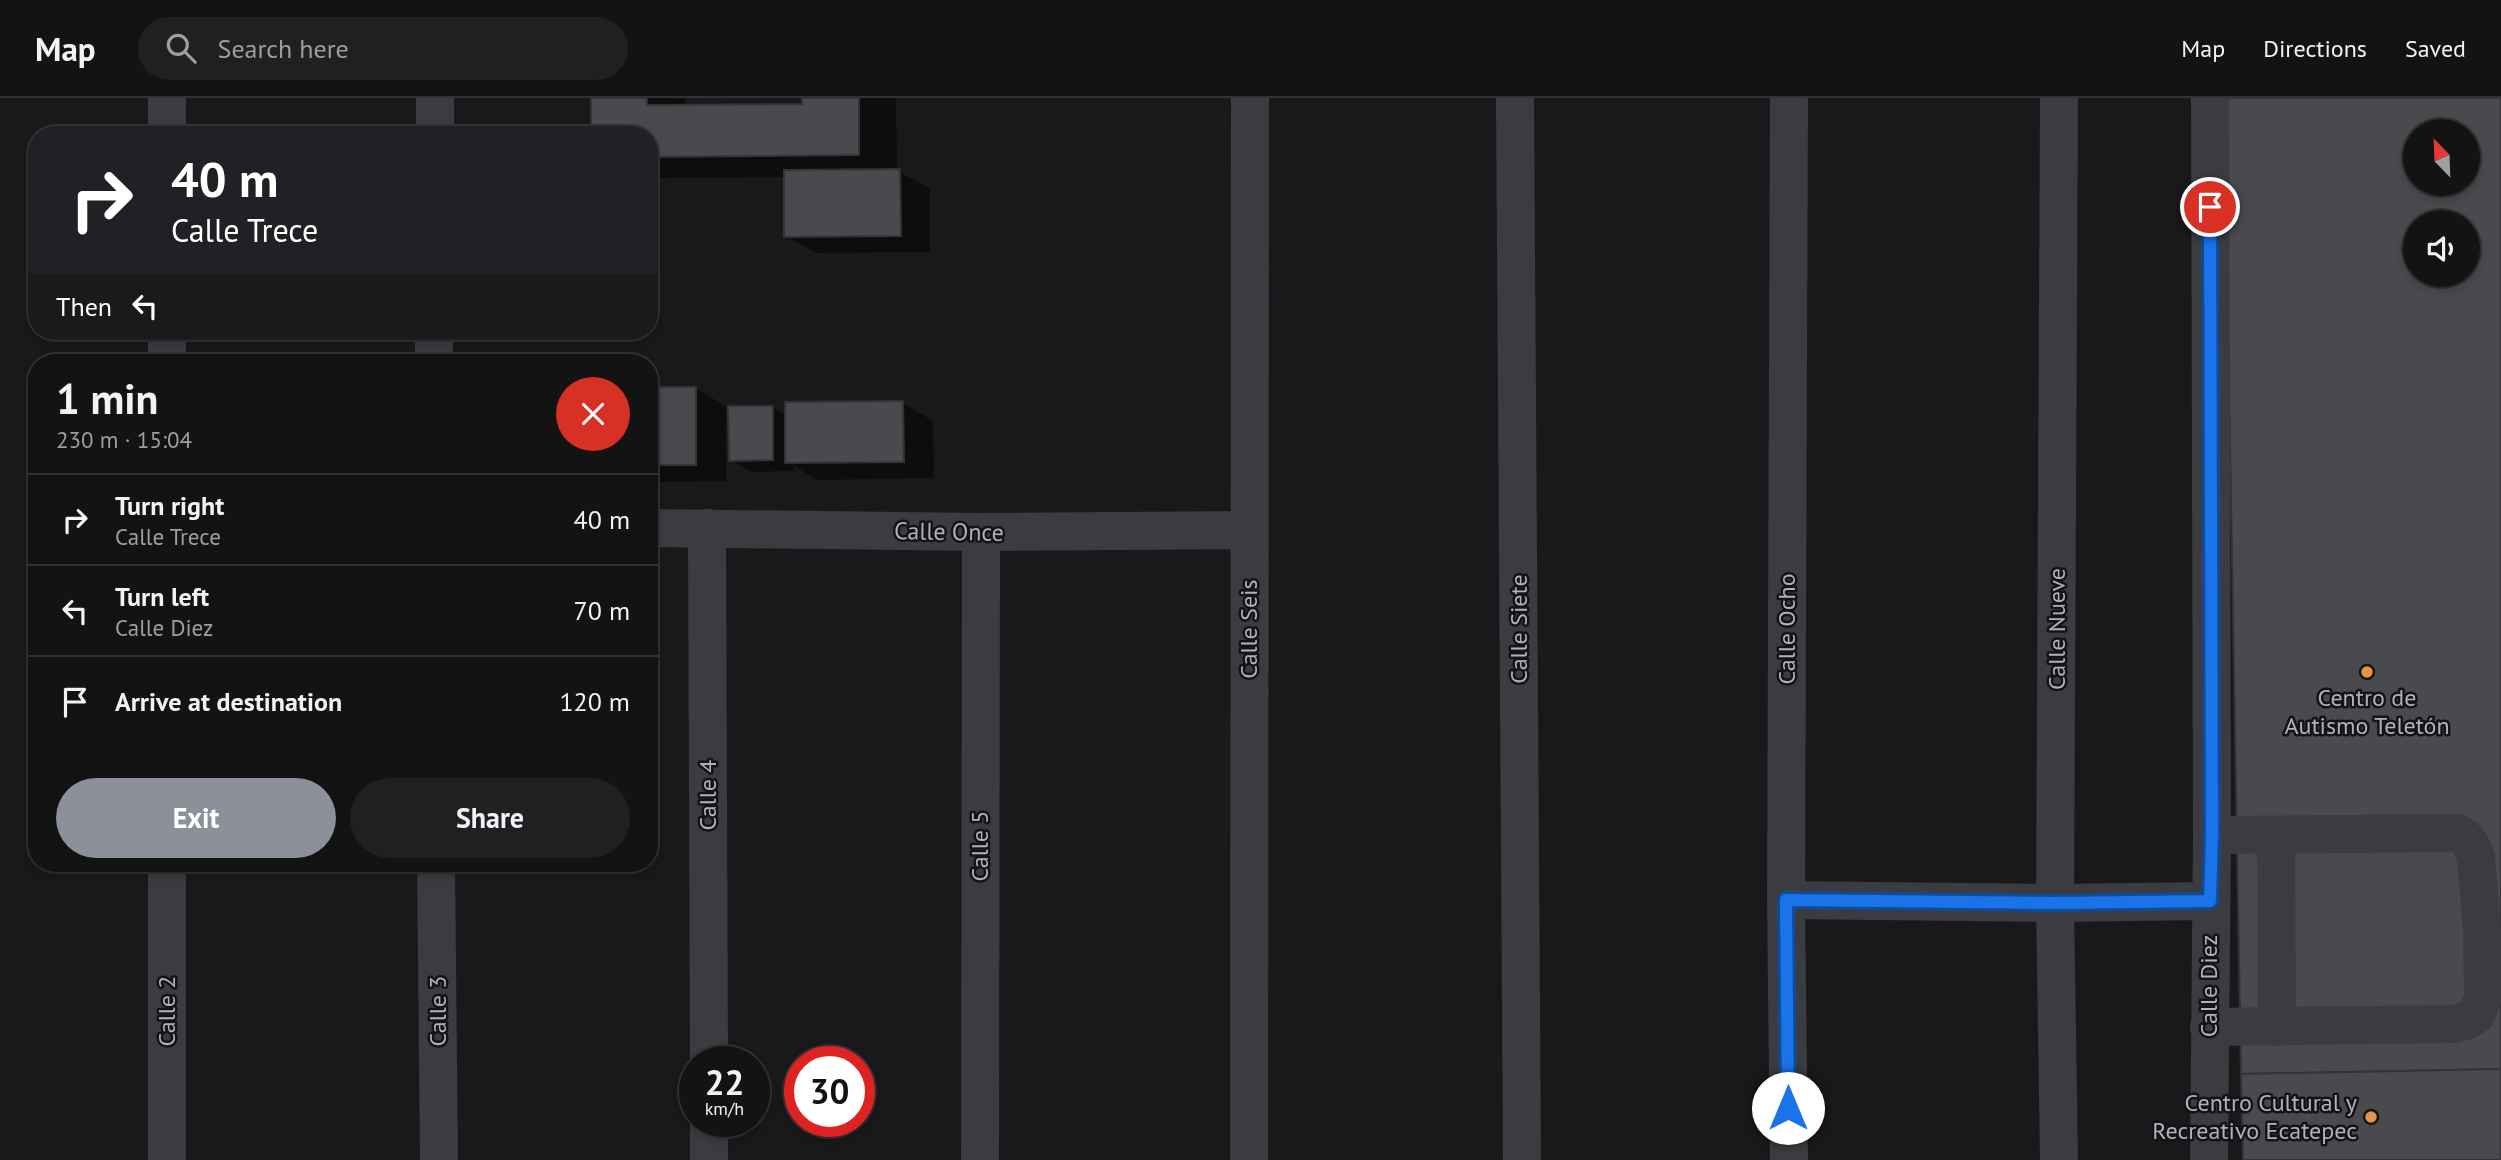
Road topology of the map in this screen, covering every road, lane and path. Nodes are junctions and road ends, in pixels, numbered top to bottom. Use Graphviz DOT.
graph roads {
  1 [pos="167,98"];
  2 [pos="435,98"];
  3 [pos="1251,98"];
  4 [pos="1515,98"];
  5 [pos="1789,98"];
  6 [pos="2059,98"];
  7 [pos="2210,98"];
  8 [pos="167,126"];
  9 [pos="435,126"];
  10 [pos="658,528"];
  11 [pos="706,528"];
  12 [pos="1249,530"];
  13 [pos="981,532"];
  14 [pos="2212,835"];
  15 [pos="2276,836"];
  16 [pos="167,872"];
  17 [pos="436,872"];
  18 [pos="1786,900"];
  19 [pos="2210,901"];
  20 [pos="2056,903"];
  21 [pos="2209,1027"];
  22 [pos="2277,1027"];
  23 [pos="709,1046"];
  24 [pos="709,1137"];
  25 [pos="167,1160"];
  26 [pos="439,1160"];
  27 [pos="709,1160"];
  28 [pos="980,1160"];
  29 [pos="1249,1160"];
  30 [pos="1522,1160"];
  31 [pos="1789,1160"];
  32 [pos="2059,1160"];
  33 [pos="2209,1160"];
  1 -- 8 [label="street"];
  2 -- 9 [label="street"];
  3 -- 12 [label="street, Calle Seis"];
  4 -- 30 [label="street, Calle Siete"];
  5 -- 18 [label="street, Calle Ocho"];
  6 -- 20 [label="street, Calle Nueve"];
  7 -- 14 [label="street, Calle Diez"];
  10 -- 11 [label="street, Calle Once"];
  11 -- 13 [label="street, Calle Once"];
  11 -- 23 [label="street, Calle 4"];
  12 -- 13 [label="street, Calle Once"];
  12 -- 29 [label="street, Calle Seis"];
  13 -- 28 [label="street, Calle 5"];
  14 -- 15 [label="street"];
  14 -- 19 [label="street, Calle Diez"];
  15 -- 22 [label="street"];
  15 -- 22 [label="street"];
  16 -- 25 [label="street, Calle 2"];
  17 -- 26 [label="street, Calle 3"];
  18 -- 20 [label="street"];
  18 -- 31 [label="street, Calle Ocho"];
  19 -- 20 [label="street"];
  19 -- 21 [label="street, Calle Diez"];
  20 -- 32 [label="street, Calle Nueve"];
  21 -- 22 [label="street"];
  21 -- 33 [label="street, Calle Diez"];
  24 -- 27 [label="street"];
}
